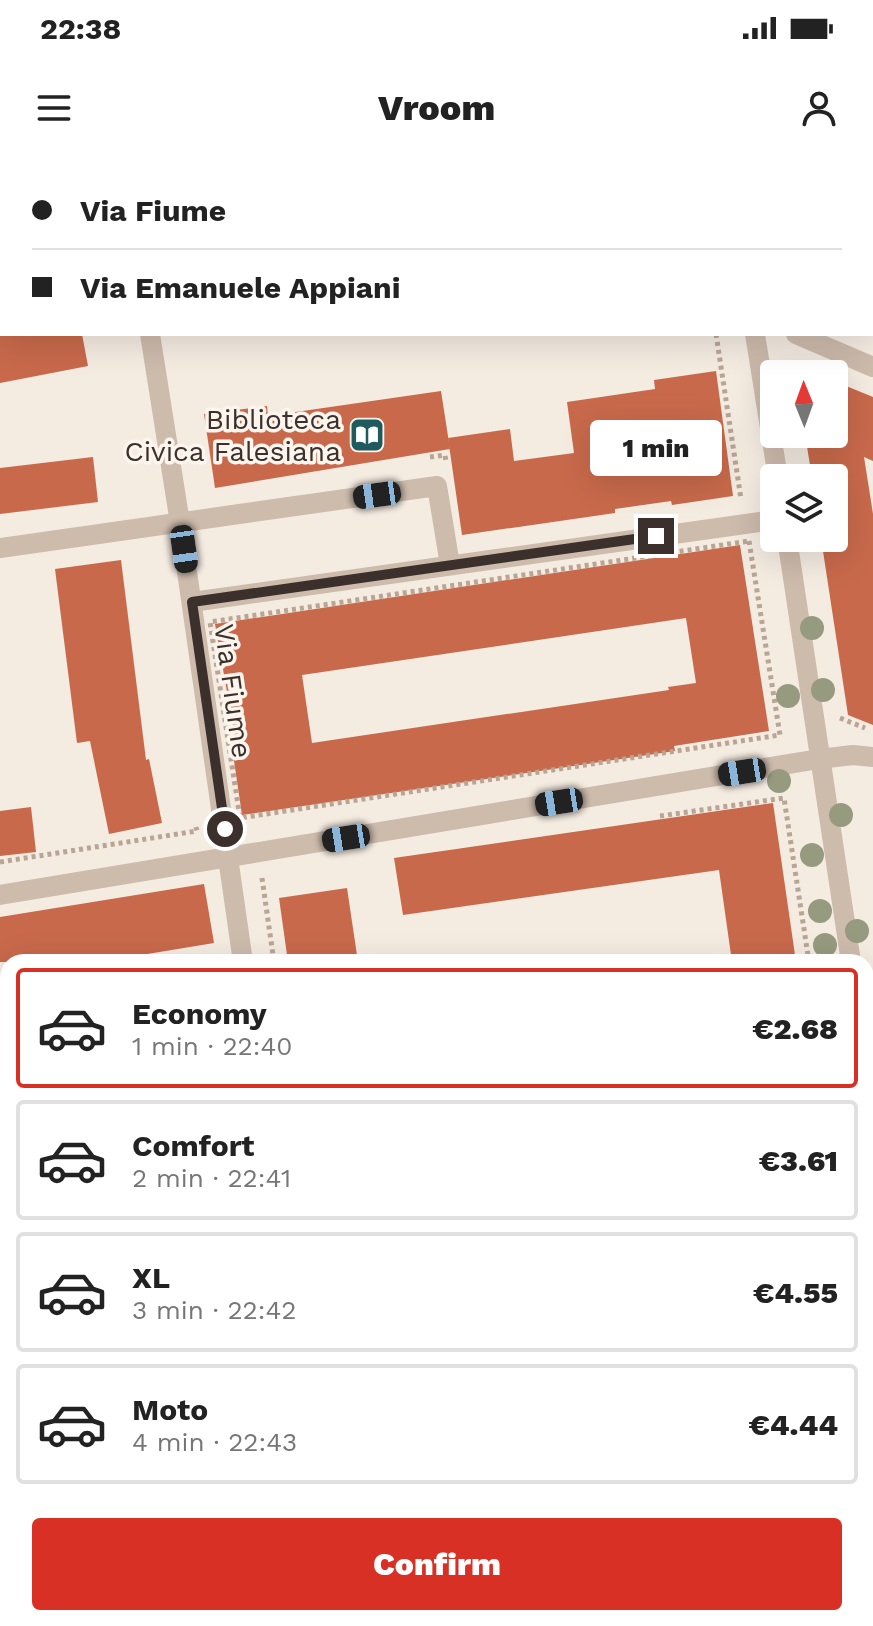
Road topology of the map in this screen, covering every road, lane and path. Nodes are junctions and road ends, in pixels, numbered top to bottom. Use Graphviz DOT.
graph roads {
  1 [pos="150,336"];
  2 [pos="716,336"];
  3 [pos="755,336"];
  4 [pos="801,336"];
  5 [pos="873,367"];
  6 [pos="430,457"];
  7 [pos="776,464"];
  8 [pos="447,469"];
  9 [pos="741,501"];
  10 [pos="760,522"];
  11 [pos="180,523"];
  12 [pos="0,548"];
  13 [pos="789,552"];
  14 [pos="450,565"];
  15 [pos="192,602"];
  16 [pos="210,622"];
  17 [pos="840,718"];
  18 [pos="873,731"];
  19 [pos="873,757"];
  20 [pos="819,759"];
  21 [pos="195,815"];
  22 [pos="653,817"];
  23 [pos="229,858"];
  24 [pos="0,862"];
  25 [pos="262,875"];
  26 [pos="0,895"];
  27 [pos="242,954"];
  28 [pos="273,954"];
  29 [pos="808,954"];
  30 [pos="850,954"];
  1 -- 11 [label="street, Via Fiume"];
  2 -- 9 [label="path"];
  3 -- 7 [label="street"];
  4 -- 5 [label="street"];
  6 -- 8 [label="path"];
  10 -- 14 [label="street"];
  11 -- 12 [label="street"];
  11 -- 14 [label="street"];
  11 -- 15 [label="street, Via Fiume"];
  13 -- 20 [label="street"];
  14 -- 15 [label="street"];
  15 -- 23 [label="street, Via Fiume"];
  16 -- 16 [label="path"];
  17 -- 18 [label="path"];
  19 -- 20 [label="street"];
  20 -- 23 [label="street"];
  20 -- 30 [label="street"];
  21 -- 24 [label="path"];
  22 -- 29 [label="path"];
  23 -- 26 [label="street"];
  23 -- 27 [label="street, Via Fiume"];
  25 -- 28 [label="path"];
}
